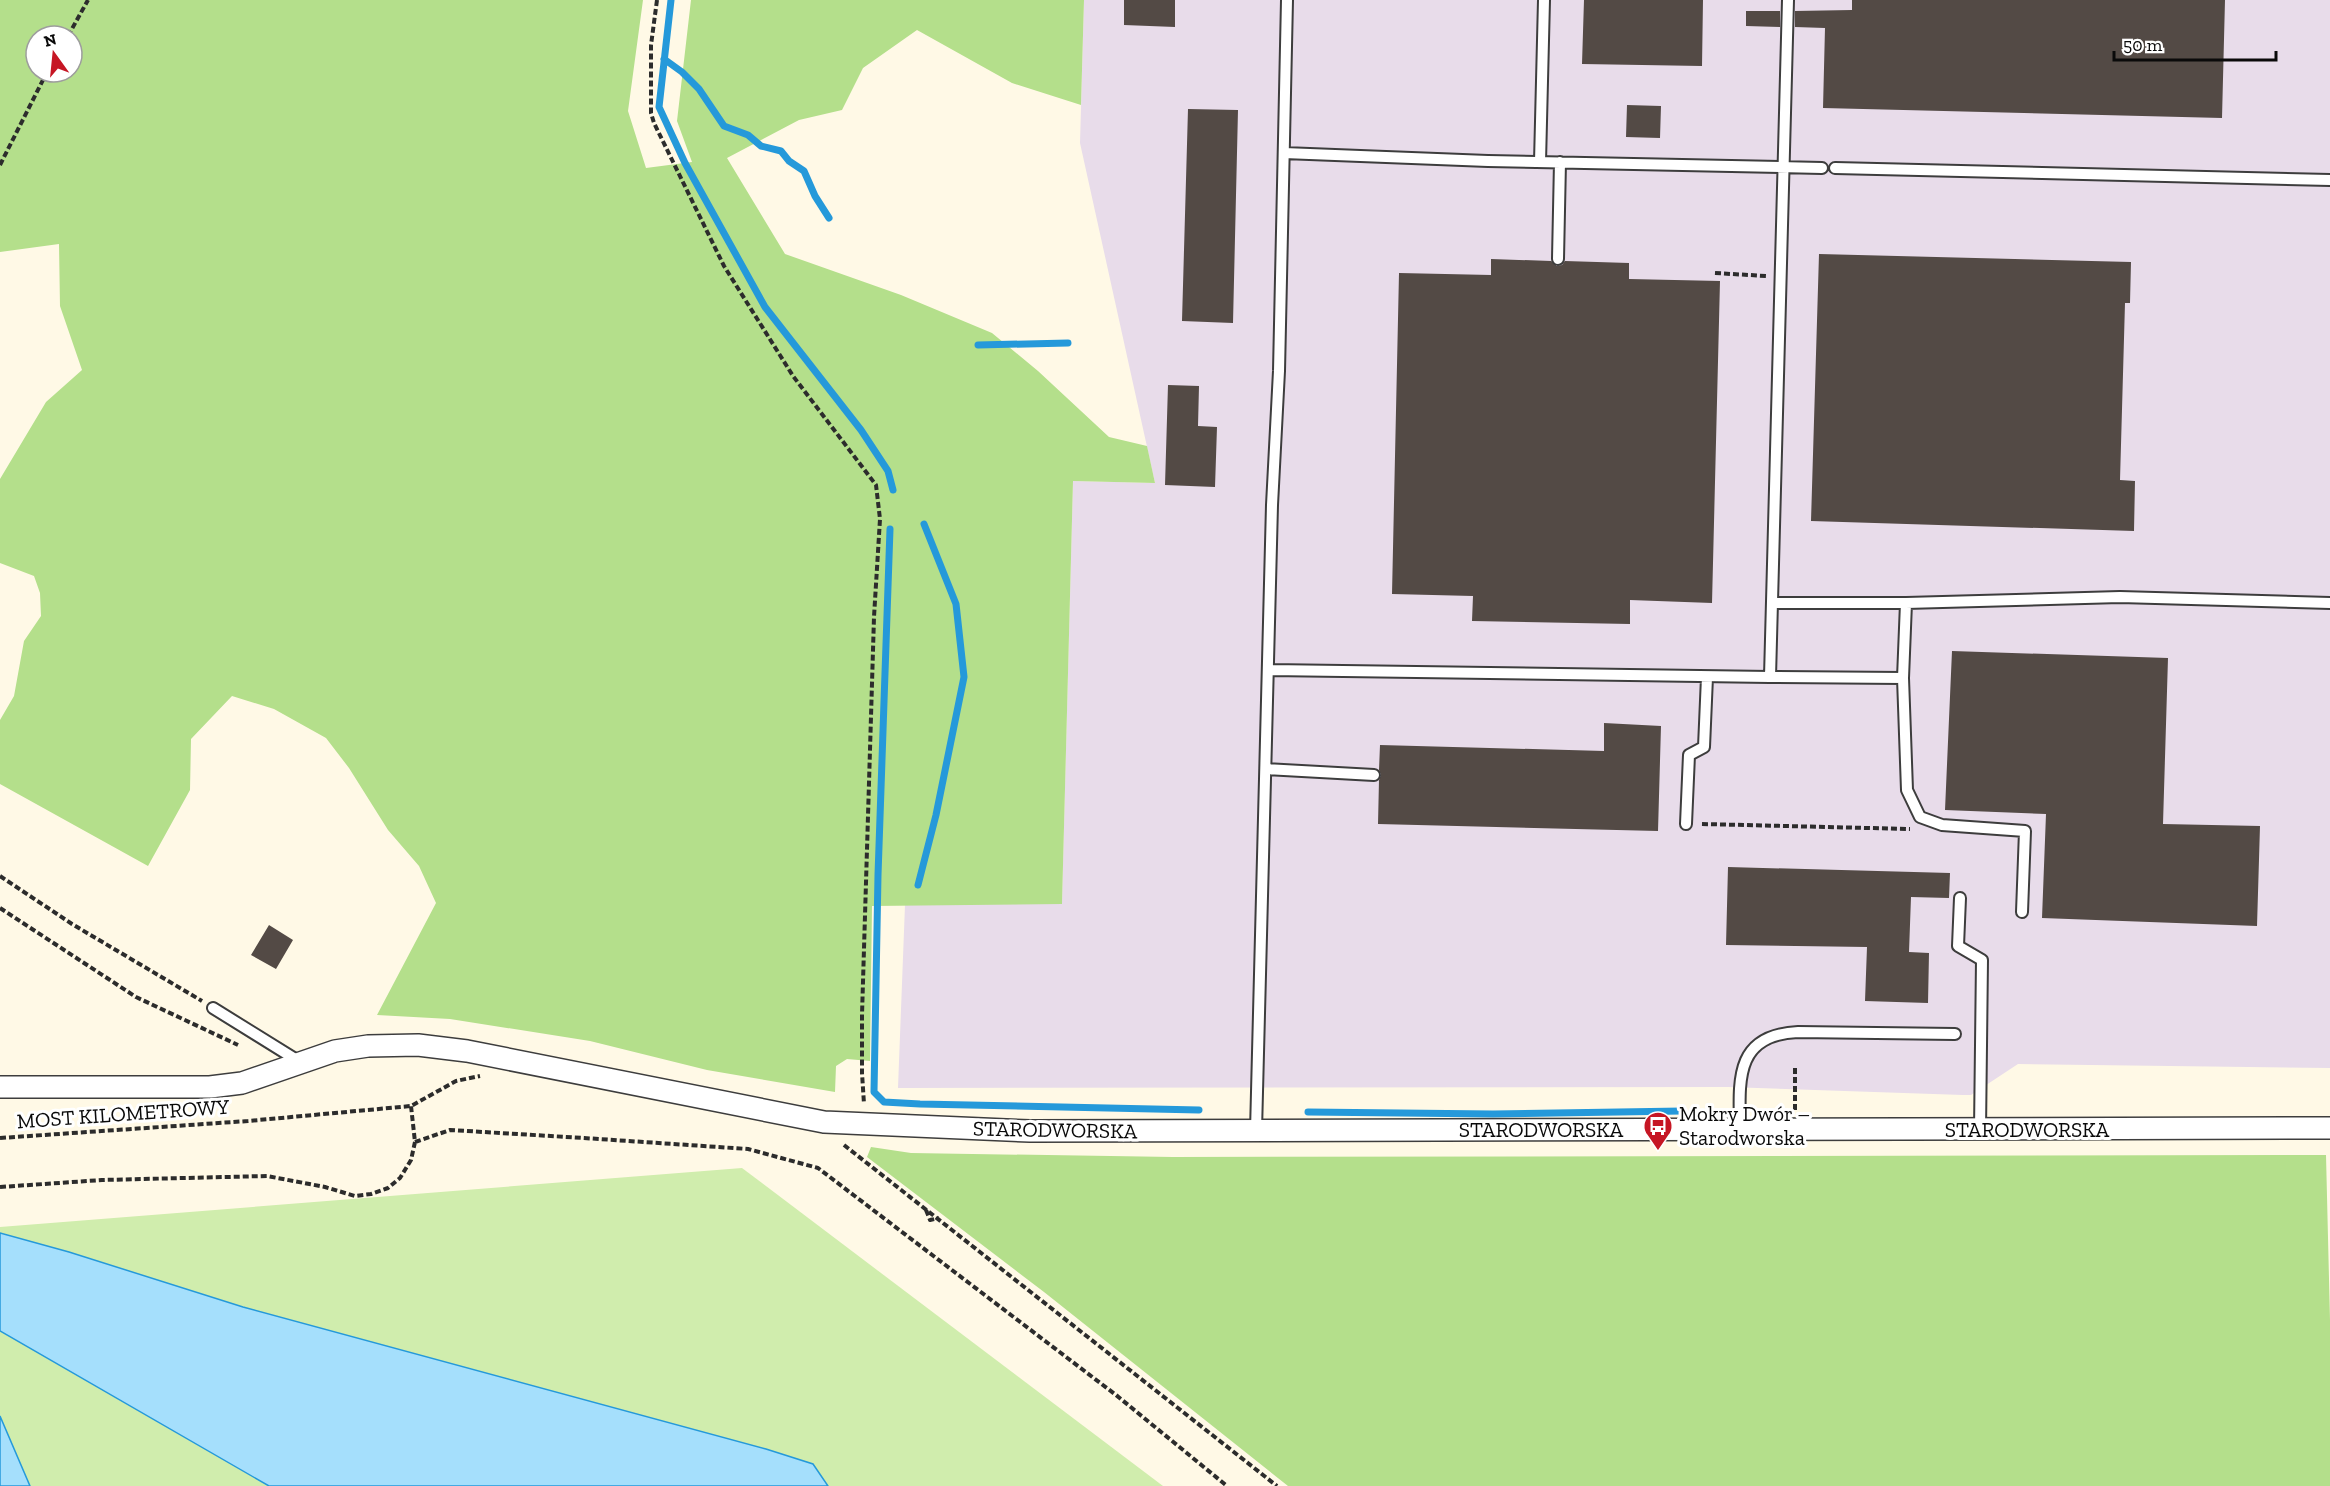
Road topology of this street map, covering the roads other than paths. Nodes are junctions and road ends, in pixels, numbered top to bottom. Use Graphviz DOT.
graph roads {
  1 [pos="1287,0"];
  2 [pos="1545,0"];
  3 [pos="1788,0"];
  4 [pos="1284,153"];
  5 [pos="1540,162"];
  6 [pos="1560,162"];
  7 [pos="1784,166"];
  8 [pos="1822,168"];
  9 [pos="1834,168"];
  10 [pos="2330,180"];
  11 [pos="1558,259"];
  12 [pos="1772,603"];
  13 [pos="1906,603"];
  14 [pos="2330,603"];
  15 [pos="1268,670"];
  16 [pos="1707,676"];
  17 [pos="1770,677"];
  18 [pos="1903,678"];
  19 [pos="1266,769"];
  20 [pos="1374,774"];
  21 [pos="1686,824"];
  22 [pos="1960,898"];
  23 [pos="2022,912"];
  24 [pos="213,1008"];
  25 [pos="1955,1034"];
  26 [pos="300,1062"];
  27 [pos="0,1087"];
  28 [pos="1740,1128"];
  29 [pos="2330,1128"];
  30 [pos="1980,1130"];
  31 [pos="1256,1131"];
  1 -- 4 [label="lane"];
  2 -- 5 [label="lane"];
  3 -- 7 [label="lane"];
  4 -- 5 [label="lane"];
  4 -- 15 [label="lane"];
  5 -- 6 [label="lane"];
  6 -- 7 [label="lane"];
  6 -- 11 [label="lane"];
  7 -- 8 [label="lane"];
  7 -- 12 [label="lane"];
  9 -- 10 [label="lane"];
  12 -- 13 [label="lane"];
  12 -- 17 [label="lane"];
  13 -- 14 [label="lane"];
  13 -- 18 [label="lane"];
  15 -- 16 [label="lane"];
  15 -- 19 [label="lane"];
  16 -- 17 [label="lane"];
  16 -- 21 [label="lane"];
  17 -- 18 [label="lane"];
  18 -- 23 [label="lane"];
  19 -- 20 [label="lane"];
  19 -- 31 [label="lane"];
  22 -- 30 [label="lane"];
  24 -- 26 [label="lane"];
  25 -- 28 [label="lane"];
  26 -- 27 [label="street, STARODWORSKA"];
  26 -- 31 [label="street, STARODWORSKA"];
  28 -- 30 [label="street, STARODWORSKA"];
  28 -- 31 [label="street, STARODWORSKA"];
  29 -- 30 [label="street, STARODWORSKA"];
}
